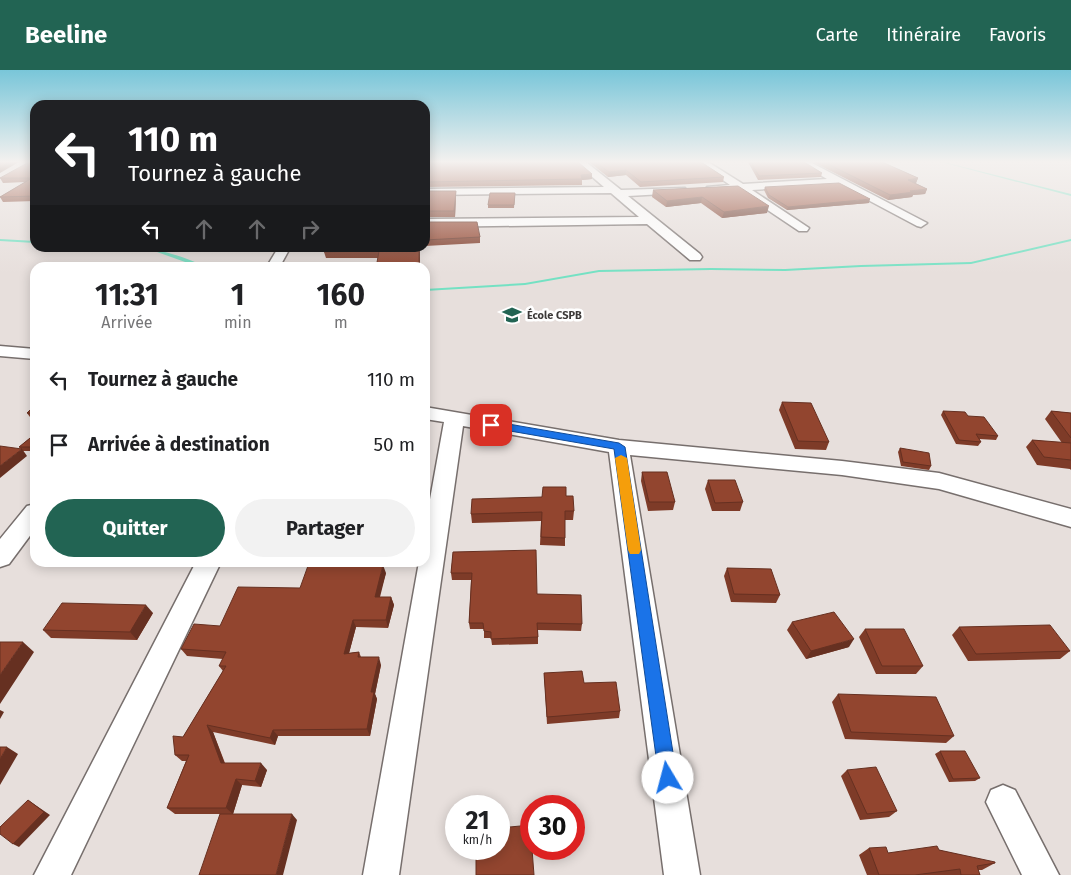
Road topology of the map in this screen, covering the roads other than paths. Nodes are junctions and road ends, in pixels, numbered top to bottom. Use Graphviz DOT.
graph roads {
  1 [pos="627,200"];
  2 [pos="760,200"];
  3 [pos="876,200"];
  4 [pos="650,220"];
  5 [pos="430,223"];
  6 [pos="921,223"];
  7 [pos="803,228"];
  8 [pos="695,257"];
  9 [pos="8,351"];
  10 [pos="30,353"];
  11 [pos="0,367"];
  12 [pos="430,414"];
  13 [pos="454,418"];
  14 [pos="619,447"];
  15 [pos="30,518"];
  16 [pos="1071,518"];
  17 [pos="0,557"];
  18 [pos="206,567"];
  19 [pos="1003,802"];
  20 [pos="52,875"];
  21 [pos="381,875"];
  22 [pos="682,875"];
  23 [pos="1041,875"];
  1 -- 4 [label="street"];
  2 -- 7 [label="street"];
  3 -- 6 [label="street"];
  4 -- 5 [label="street"];
  4 -- 8 [label="street"];
  9 -- 10 [label="street"];
  9 -- 11 [label="street"];
  12 -- 13 [label="street"];
  13 -- 14 [label="street"];
  13 -- 21 [label="street"];
  14 -- 16 [label="street"];
  14 -- 22 [label="street"];
  15 -- 17 [label="street"];
  18 -- 20 [label="street"];
  19 -- 23 [label="street"];
}
